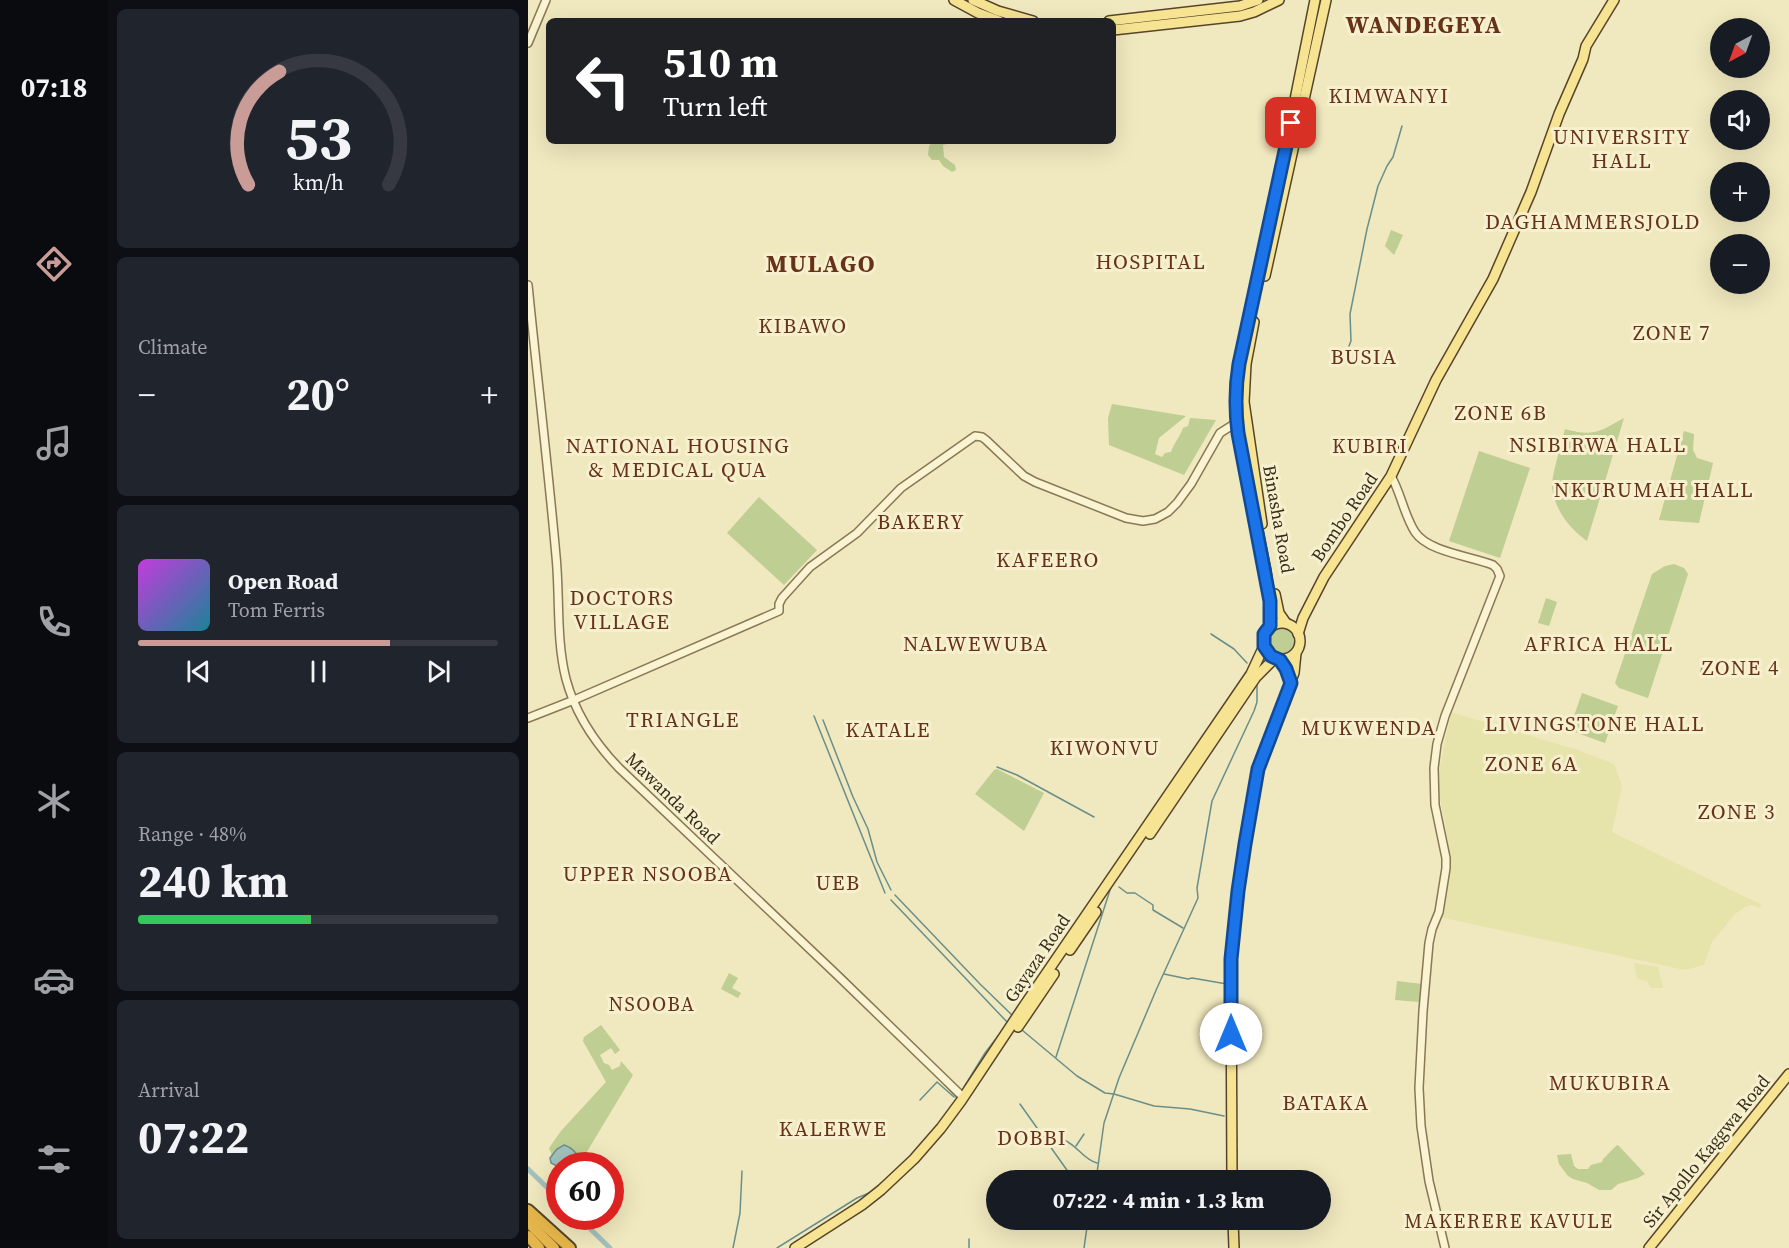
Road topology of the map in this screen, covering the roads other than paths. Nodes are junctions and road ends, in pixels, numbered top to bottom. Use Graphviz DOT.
graph roads {
  1 [pos="546,0"];
  2 [pos="954,0"];
  3 [pos="973,0"];
  4 [pos="1257,0"];
  5 [pos="1279,0"];
  6 [pos="1326,0"];
  7 [pos="1614,0"];
  8 [pos="1315,5"];
  9 [pos="991,18"];
  10 [pos="1022,18"];
  11 [pos="1116,20"];
  12 [pos="1116,30"];
  13 [pos="528,43"];
  14 [pos="528,285"];
  15 [pos="1241,420"];
  16 [pos="1390,476"];
  17 [pos="1303,618"];
  18 [pos="1289,624"];
  19 [pos="1270,626"];
  20 [pos="1299,634"];
  21 [pos="1264,646"];
  22 [pos="1296,653"];
  23 [pos="1278,659"];
  24 [pos="1291,683"];
  25 [pos="574,700"];
  26 [pos="528,718"];
  27 [pos="1789,1074"];
  28 [pos="963,1097"];
  29 [pos="1232,1170"];
  30 [pos="528,1210"];
  31 [pos="528,1222"];
  32 [pos="1233,1230"];
  33 [pos="528,1236"];
  34 [pos="539,1248"];
  35 [pos="554,1248"];
  36 [pos="570,1248"];
  37 [pos="795,1248"];
  38 [pos="805,1248"];
  39 [pos="1234,1248"];
  40 [pos="1445,1248"];
  41 [pos="1648,1248"];
  1 -- 13 [label="street"];
  2 -- 9 [label="main road"];
  3 -- 10 [label="main road"];
  4 -- 11 [label="main road"];
  5 -- 12 [label="main road"];
  6 -- 15 [label="main road"];
  7 -- 16 [label="main road, Bombo Road"];
  8 -- 15 [label="main road"];
  14 -- 25 [label="street, Mawanda Road"];
  15 -- 18 [label="main road, Binasha Road"];
  15 -- 19 [label="main road"];
  15 -- 25 [label="street"];
  16 -- 17 [label="main road, Bombo Road"];
  16 -- 40 [label="street"];
  17 -- 18 [label="main road"];
  17 -- 20 [label="main road, Bombo Road"];
  18 -- 19 [label="main road"];
  18 -- 20 [label="main road"];
  19 -- 21 [label="main road"];
  20 -- 22 [label="main road"];
  21 -- 23 [label="main road"];
  21 -- 28 [label="main road, Gayaza Road"];
  22 -- 23 [label="main road"];
  22 -- 24 [label="main road"];
  23 -- 24 [label="main road"];
  23 -- 38 [label="main road, Gayaza Road"];
  24 -- 29 [label="main road"];
  25 -- 26 [label="street"];
  25 -- 28 [label="street, Mawanda Road"];
  27 -- 41 [label="main road, Sir Apollo Kaggwa Road"];
  28 -- 37 [label="main road, Gayaza Road"];
  30 -- 36 [label="highway"];
  31 -- 35 [label="highway"];
  32 -- 39 [label="main road"];
  33 -- 34 [label="highway"];
}
